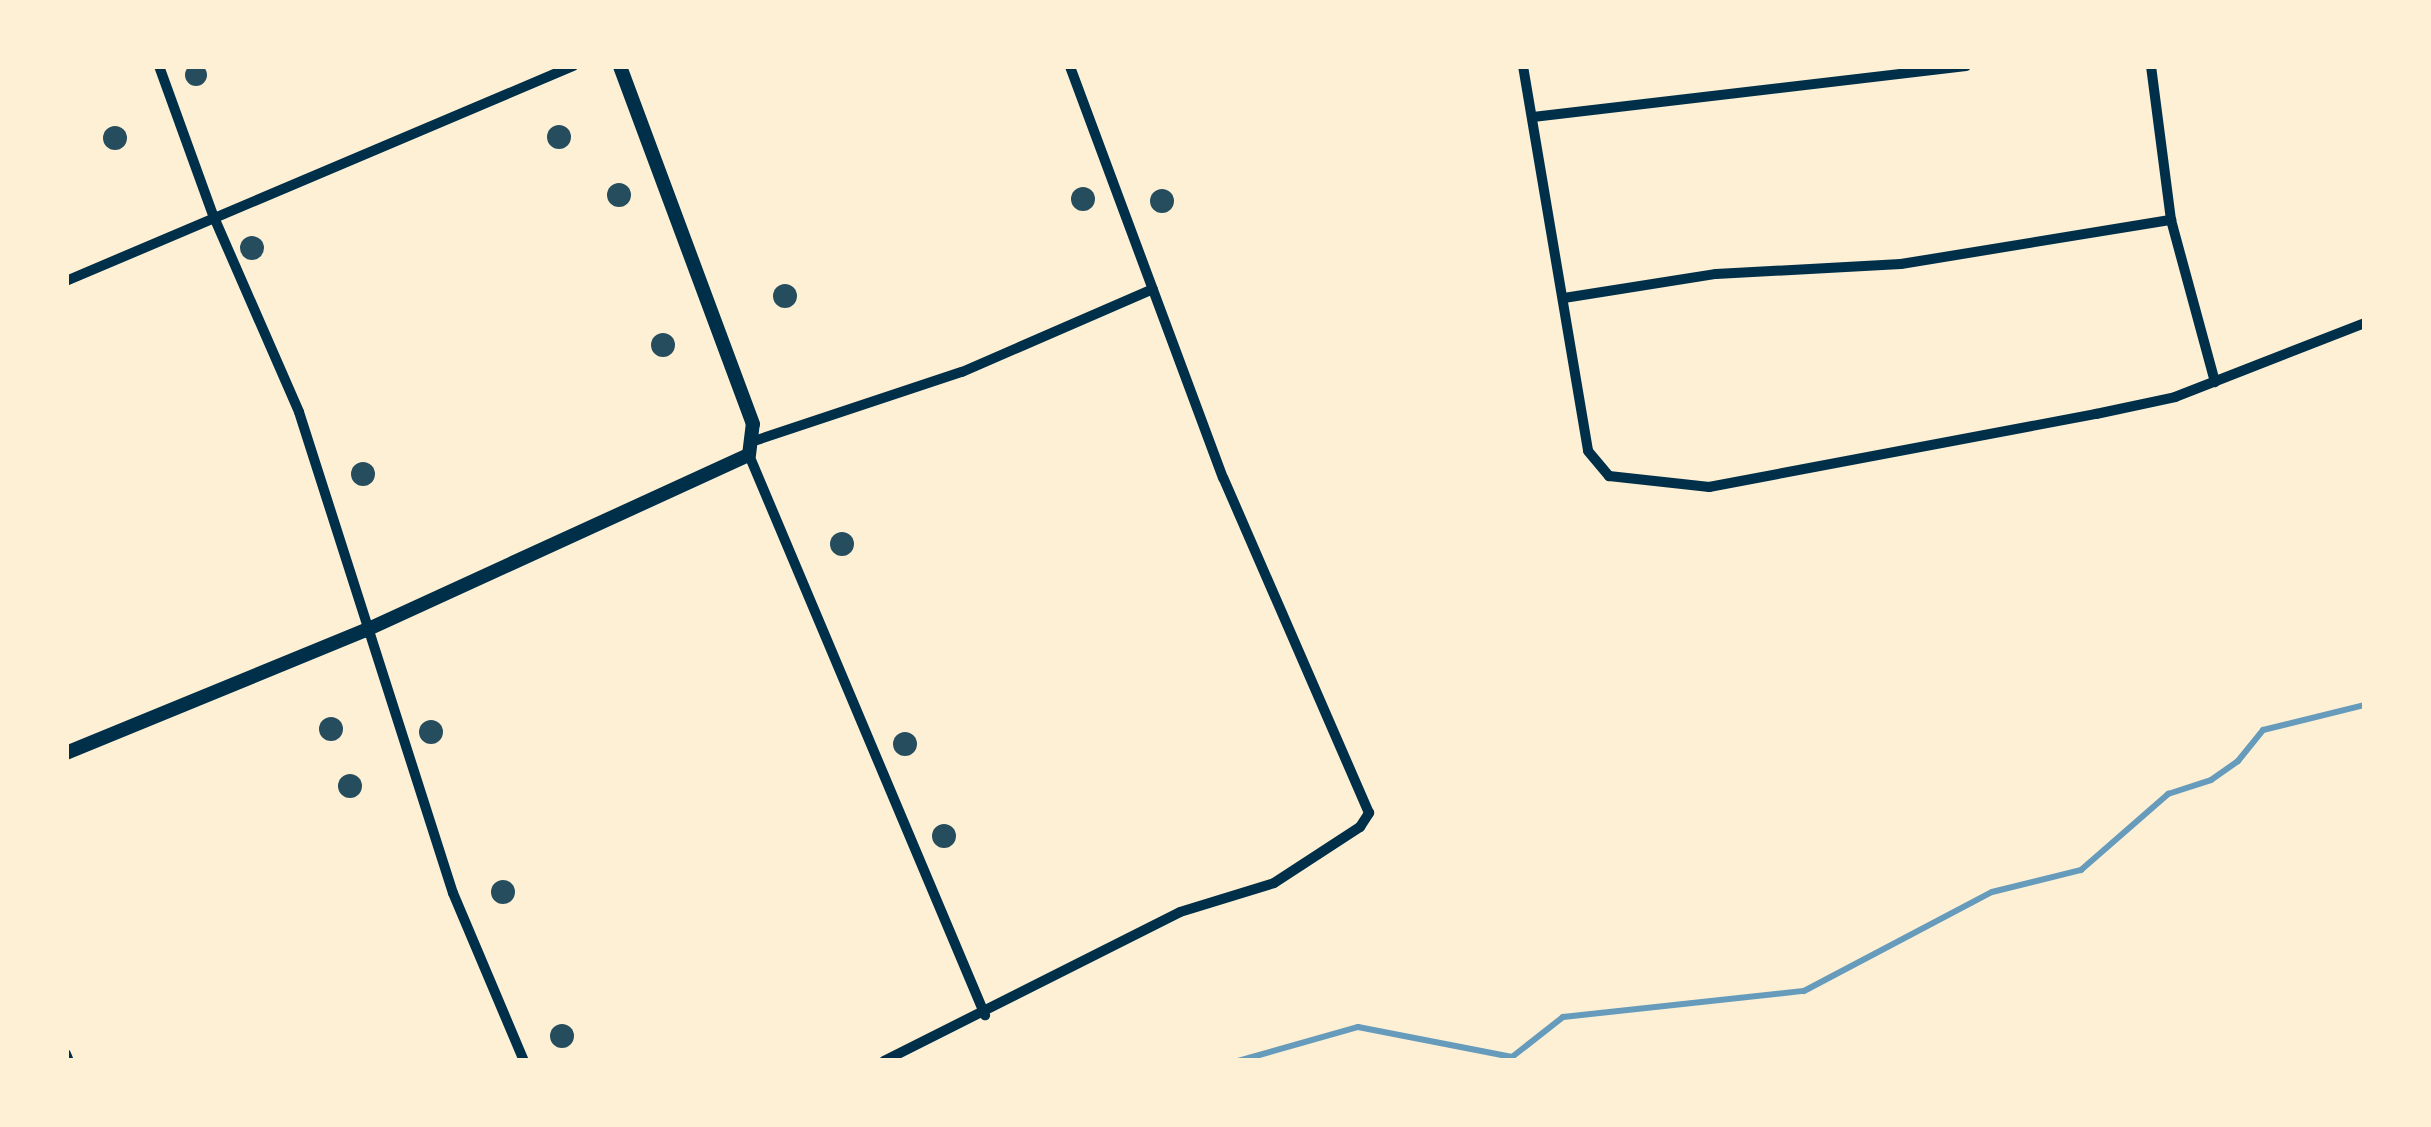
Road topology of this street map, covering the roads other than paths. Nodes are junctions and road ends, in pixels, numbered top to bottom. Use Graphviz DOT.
graph roads {
  1 [pos="159,66"];
  2 [pos="573,66"];
  3 [pos="620,66"];
  4 [pos="1070,66"];
  5 [pos="1522,66"];
  6 [pos="1966,66"];
  7 [pos="2151,66"];
  8 [pos="1533,117"];
  9 [pos="213,215"];
  10 [pos="2171,220"];
  11 [pos="66,281"];
  12 [pos="1153,289"];
  13 [pos="1564,298"];
  14 [pos="2365,323"];
  15 [pos="2215,382"];
  16 [pos="757,440"];
  17 [pos="749,455"];
  18 [pos="364,631"];
  19 [pos="66,753"];
  20 [pos="985,1015"];
  21 [pos="524,1061"];
  22 [pos="884,1061"];
  1 -- 9 [label="street"];
  2 -- 9 [label="street"];
  3 -- 16 [label="street"];
  4 -- 12 [label="street"];
  5 -- 8 [label="street"];
  6 -- 8 [label="street"];
  7 -- 10 [label="street"];
  8 -- 13 [label="street"];
  9 -- 11 [label="street"];
  9 -- 18 [label="street"];
  10 -- 13 [label="street"];
  10 -- 15 [label="street"];
  12 -- 16 [label="street"];
  12 -- 20 [label="street"];
  13 -- 15 [label="street"];
  14 -- 15 [label="street"];
  16 -- 17 [label="street"];
  17 -- 18 [label="street"];
  17 -- 20 [label="street"];
  18 -- 19 [label="street"];
  18 -- 21 [label="street"];
  20 -- 22 [label="street"];
}
